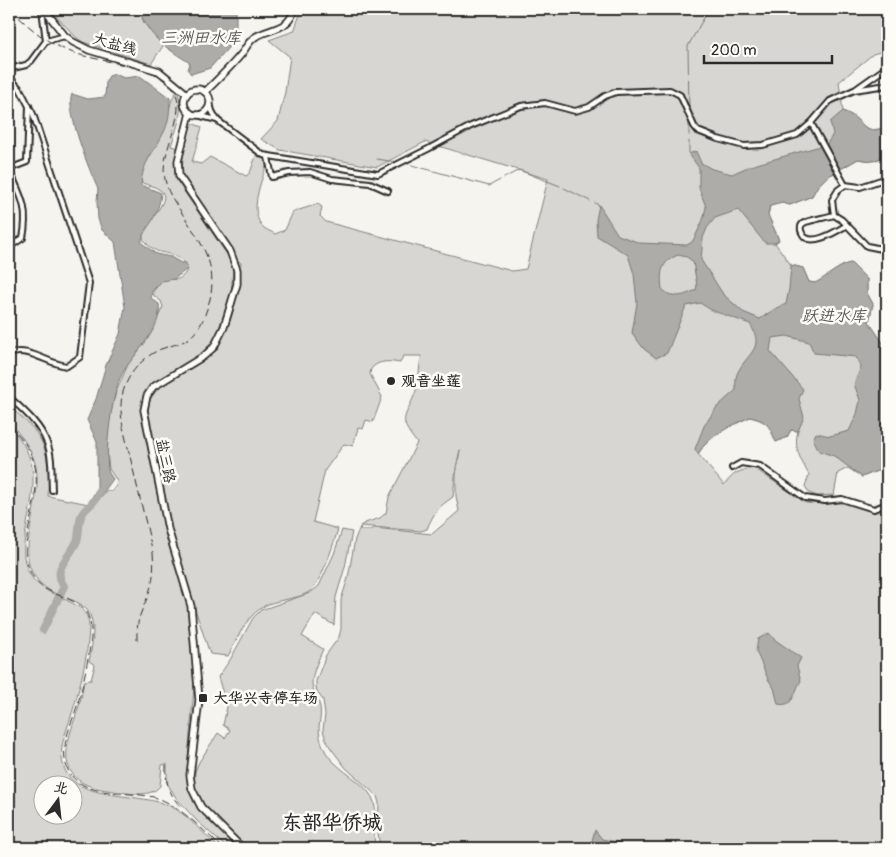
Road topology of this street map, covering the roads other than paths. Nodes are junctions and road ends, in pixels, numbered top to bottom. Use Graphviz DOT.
graph roads {
  1 [pos="43,9"];
  2 [pos="294,9"];
  3 [pos="65,36"];
  4 [pos="46,41"];
  5 [pos="887,67"];
  6 [pos="9,69"];
  7 [pos="9,77"];
  8 [pos="887,85"];
  9 [pos="854,90"];
  10 [pos="205,92"];
  11 [pos="187,94"];
  12 [pos="210,103"];
  13 [pos="29,106"];
  14 [pos="194,114"];
  15 [pos="217,120"];
  16 [pos="811,123"];
  17 [pos="268,156"];
  18 [pos="9,169"];
  19 [pos="887,178"];
  20 [pos="845,185"];
  21 [pos="388,191"];
  22 [pos="834,215"];
  23 [pos="847,225"];
  24 [pos="9,247"];
  25 [pos="887,250"];
  26 [pos="9,354"];
  27 [pos="9,397"];
  28 [pos="732,468"];
  29 [pos="52,490"];
  30 [pos="887,504"];
  31 [pos="242,848"];
  1 -- 3 [label="main road, 大盐线"];
  1 -- 4 [label="street"];
  2 -- 10 [label="main road"];
  3 -- 4 [label="street"];
  3 -- 11 [label="main road, 大盐线"];
  4 -- 6 [label="street"];
  5 -- 9 [label="street"];
  7 -- 13 [label="street"];
  8 -- 9 [label="street"];
  9 -- 16 [label="street"];
  10 -- 11 [label="main road"];
  10 -- 12 [label="main road"];
  11 -- 14 [label="main road"];
  12 -- 14 [label="main road"];
  12 -- 15 [label="street"];
  13 -- 18 [label="street"];
  13 -- 26 [label="street"];
  14 -- 15 [label="street"];
  14 -- 31 [label="main road, 盐三路"];
  15 -- 17 [label="street"];
  16 -- 17 [label="street"];
  16 -- 20 [label="street"];
  17 -- 21 [label="street"];
  18 -- 24 [label="street"];
  19 -- 20 [label="street"];
  20 -- 22 [label="street"];
  22 -- 23 [label="street"];
  22 -- 23 [label="street"];
  23 -- 25 [label="street"];
  27 -- 29 [label="street"];
  28 -- 30 [label="street"];
}
